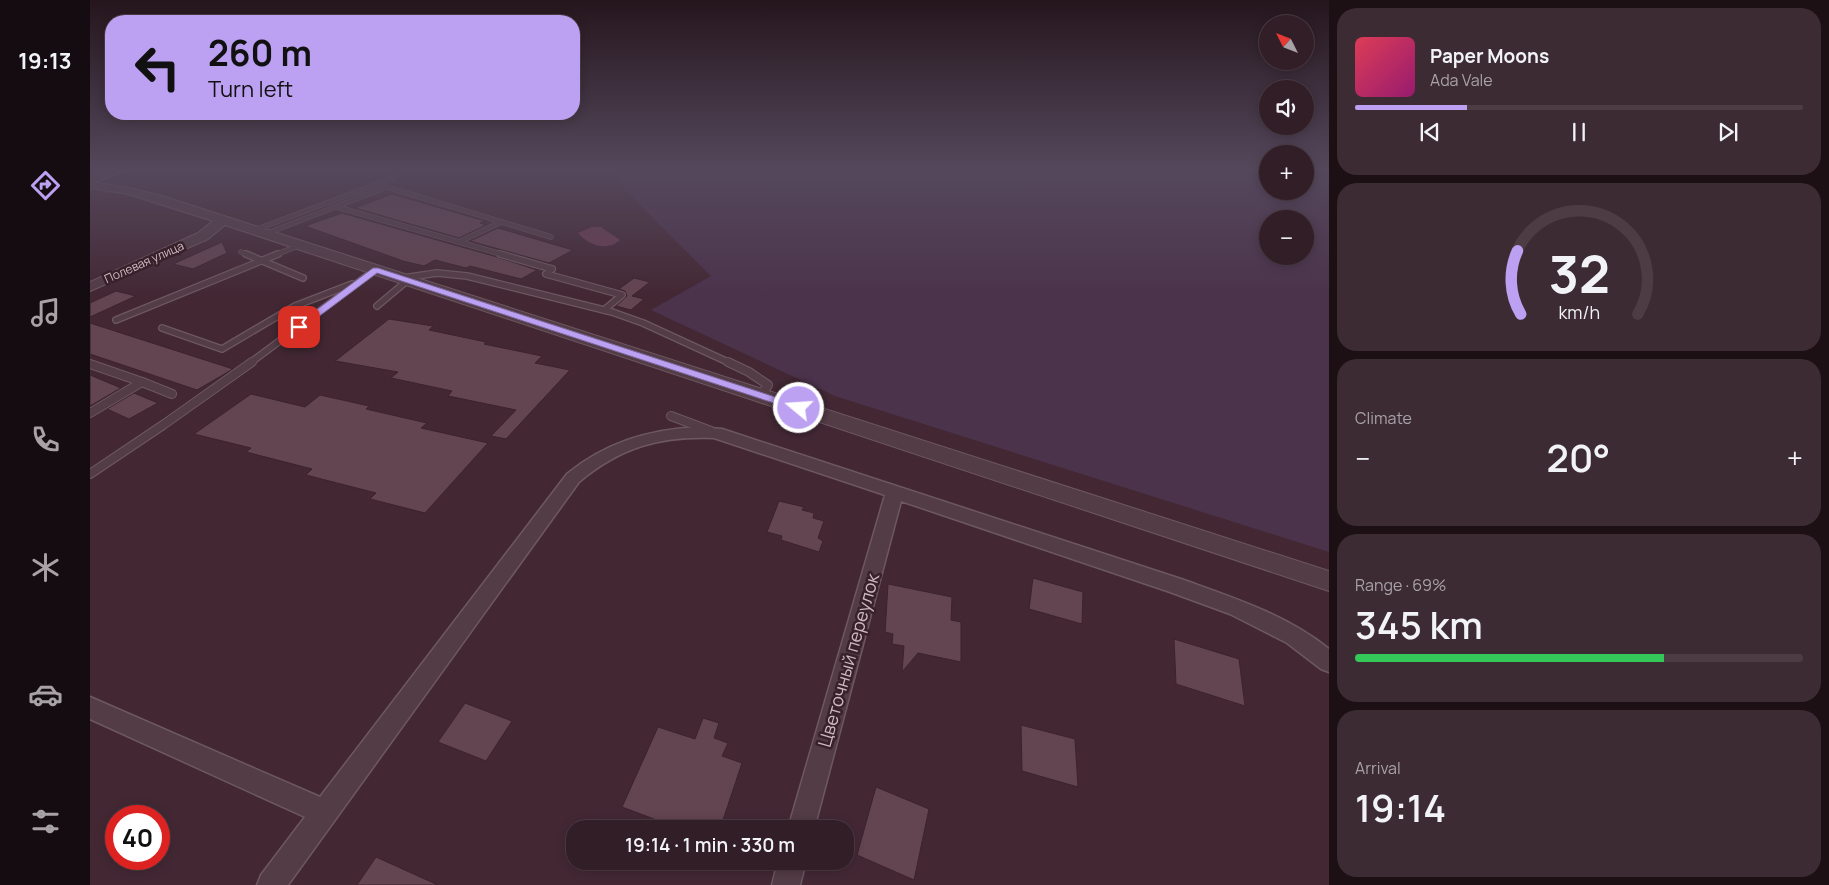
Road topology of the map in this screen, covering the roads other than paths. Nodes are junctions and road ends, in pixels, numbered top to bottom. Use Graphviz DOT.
graph roads {
  1 [pos="191,210"];
  2 [pos="313,210"];
  3 [pos="327,210"];
  4 [pos="349,210"];
  5 [pos="462,210"];
  6 [pos="223,220"];
  7 [pos="502,222"];
  8 [pos="260,232"];
  9 [pos="551,237"];
  10 [pos="459,242"];
  11 [pos="300,245"];
  12 [pos="241,252"];
  13 [pos="263,260"];
  14 [pos="368,275"];
  15 [pos="302,278"];
  16 [pos="404,279"];
  17 [pos="90,287"];
  18 [pos="378,306"];
  19 [pos="604,310"];
  20 [pos="116,320"];
  21 [pos="162,328"];
  22 [pos="90,364"];
  23 [pos="142,382"];
  24 [pos="172,394"];
  25 [pos="761,396"];
  26 [pos="90,413"];
  27 [pos="670,416"];
  28 [pos="716,433"];
  29 [pos="90,474"];
  30 [pos="895,492"];
  31 [pos="1329,581"];
  32 [pos="1329,662"];
  33 [pos="90,708"];
  34 [pos="324,812"];
  35 [pos="804,820"];
  36 [pos="790,870"];
  37 [pos="271,885"];
  38 [pos="786,885"];
  1 -- 6 [label="street"];
  2 -- 8 [label="lane"];
  3 -- 8 [label="lane"];
  4 -- 10 [label="lane"];
  5 -- 7 [label="lane"];
  6 -- 8 [label="street"];
  6 -- 17 [label="street, Полевая улица"];
  7 -- 9 [label="lane"];
  7 -- 10 [label="lane"];
  8 -- 11 [label="street"];
  10 -- 19 [label="lane"];
  11 -- 13 [label="lane"];
  11 -- 14 [label="street"];
  12 -- 13 [label="lane"];
  13 -- 15 [label="lane"];
  13 -- 20 [label="lane"];
  14 -- 16 [label="street"];
  14 -- 21 [label="lane"];
  14 -- 29 [label="lane"];
  16 -- 18 [label="lane"];
  16 -- 19 [label="lane"];
  16 -- 25 [label="street"];
  19 -- 25 [label="lane"];
  22 -- 23 [label="lane"];
  23 -- 24 [label="lane"];
  23 -- 26 [label="lane"];
  25 -- 31 [label="street"];
  27 -- 28 [label="lane"];
  28 -- 30 [label="street"];
  28 -- 34 [label="street"];
  30 -- 32 [label="street"];
  30 -- 35 [label="street, Цветочный переулок"];
  33 -- 34 [label="street"];
  34 -- 37 [label="street"];
  36 -- 38 [label="street"];
}
